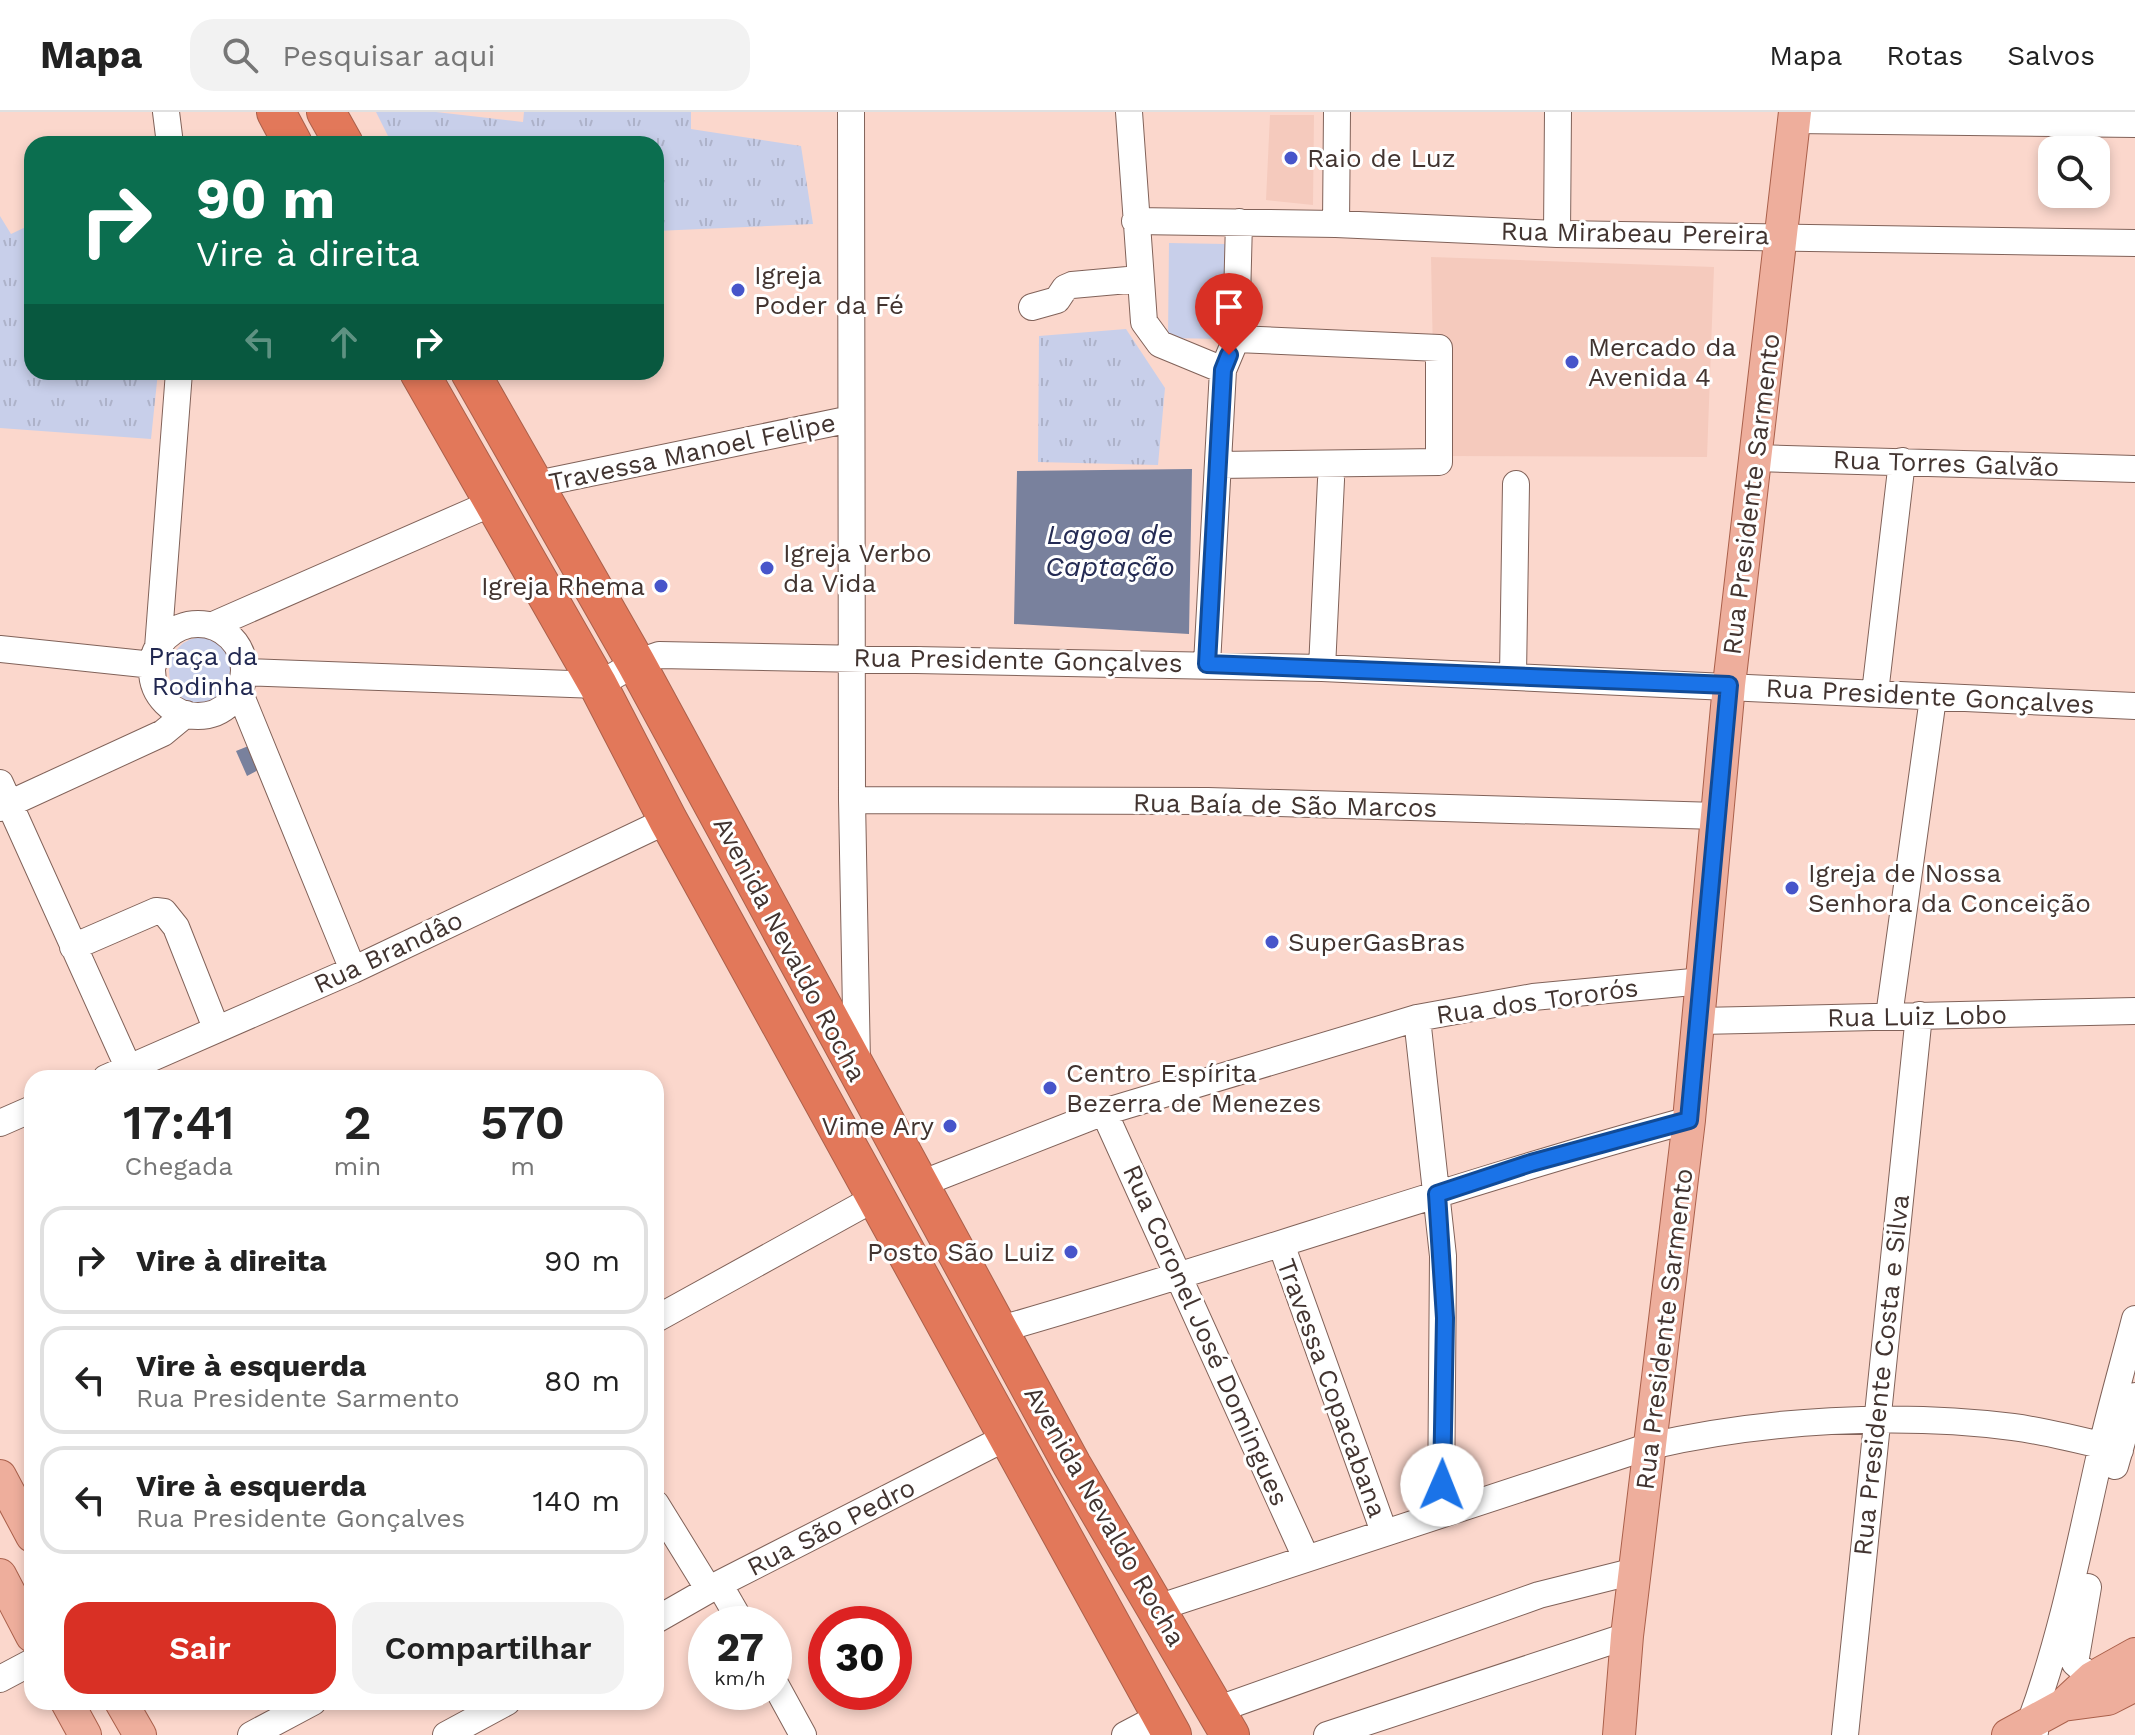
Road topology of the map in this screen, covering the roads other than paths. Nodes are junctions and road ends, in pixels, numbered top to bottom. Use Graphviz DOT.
graph roads {
  1 [pos="166,112"];
  2 [pos="276,112"];
  3 [pos="326,112"];
  4 [pos="851,112"];
  5 [pos="1129,112"];
  6 [pos="1337,112"];
  7 [pos="1558,112"];
  8 [pos="1794,116"];
  9 [pos="1983,117"];
  10 [pos="2103,118"];
  11 [pos="2135,124"];
  12 [pos="169,136"];
  13 [pos="289,136"];
  14 [pos="340,136"];
  15 [pos="1135,221"];
  16 [pos="1239,222"];
  17 [pos="1336,224"];
  18 [pos="1557,234"];
  19 [pos="1781,236"];
  20 [pos="2135,243"];
  21 [pos="1139,279"];
  22 [pos="1032,307"];
  23 [pos="1236,339"];
  24 [pos="1223,370"];
  25 [pos="178,380"];
  26 [pos="423,380"];
  27 [pos="474,380"];
  28 [pos="851,419"];
  29 [pos="1756,458"];
  30 [pos="1902,461"];
  31 [pos="1218,465"];
  32 [pos="2135,469"];
  33 [pos="1331,480"];
  34 [pos="1516,484"];
  35 [pos="532,485"];
  36 [pos="492,503"];
  37 [pos="211,626"];
  38 [pos="0,649"];
  39 [pos="155,656"];
  40 [pos="853,656"];
  41 [pos="636,663"];
  42 [pos="1207,664"];
  43 [pos="1322,668"];
  44 [pos="1513,675"];
  45 [pos="242,682"];
  46 [pos="598,685"];
  47 [pos="1729,685"];
  48 [pos="1875,693"];
  49 [pos="1933,698"];
  50 [pos="2135,706"];
  51 [pos="186,714"];
  52 [pos="3,798"];
  53 [pos="852,800"];
  54 [pos="1717,816"];
  55 [pos="668,820"];
  56 [pos="73,947"];
  57 [pos="353,970"];
  58 [pos="1703,981"];
  59 [pos="2135,1011"];
  60 [pos="1919,1015"];
  61 [pos="1889,1016"];
  62 [pos="1417,1018"];
  63 [pos="1699,1021"];
  64 [pos="216,1028"];
  65 [pos="117,1070"];
  66 [pos="125,1070"];
  67 [pos="857,1074"];
  68 [pos="24,1112"];
  69 [pos="1104,1112"];
  70 [pos="1689,1120"];
  71 [pos="0,1123"];
  72 [pos="918,1185"];
  73 [pos="1437,1194"];
  74 [pos="875,1198"];
  75 [pos="1281,1244"];
  76 [pos="1180,1278"];
  77 [pos="664,1315"];
  78 [pos="2135,1319"];
  79 [pos="1001,1329"];
  80 [pos="2135,1396"];
  81 [pos="1877,1420"];
  82 [pos="1007,1437"];
  83 [pos="1650,1446"];
  84 [pos="2111,1448"];
  85 [pos="0,1476"];
  86 [pos="1441,1512"];
  87 [pos="664,1515"];
  88 [pos="24,1521"];
  89 [pos="1384,1532"];
  90 [pos="1306,1558"];
  91 [pos="1635,1571"];
  92 [pos="0,1575"];
  93 [pos="714,1587"];
  94 [pos="728,1606"];
  95 [pos="1157,1608"];
  96 [pos="664,1615"];
  97 [pos="24,1621"];
  98 [pos="1627,1636"];
  99 [pos="2135,1654"];
  100 [pos="24,1666"];
  101 [pos="2092,1678"];
  102 [pos="0,1679"];
  103 [pos="2135,1685"];
  104 [pos="2063,1705"];
  105 [pos="71,1710"];
  106 [pos="126,1710"];
  107 [pos="298,1710"];
  108 [pos="499,1710"];
  109 [pos="789,1710"];
  110 [pos="1223,1722"];
  111 [pos="484,1726"];
  112 [pos="1166,1726"];
  113 [pos="2025,1731"];
  114 [pos="85,1735"];
  115 [pos="140,1735"];
  116 [pos="251,1735"];
  117 [pos="446,1735"];
  118 [pos="803,1735"];
  119 [pos="1125,1735"];
  120 [pos="1327,1735"];
  121 [pos="1619,1735"];
  122 [pos="1845,1735"];
  1 -- 12 [label="street"];
  2 -- 13 [label="highway"];
  3 -- 14 [label="highway"];
  4 -- 28 [label="street"];
  5 -- 15 [label="street"];
  6 -- 17 [label="street"];
  7 -- 18 [label="street"];
  8 -- 9 [label="street"];
  8 -- 19 [label="main road, Rua Presidente Sarmento"];
  9 -- 10 [label="street"];
  10 -- 11 [label="street"];
  15 -- 16 [label="street, Rua Mirabeau Pereira"];
  15 -- 21 [label="street"];
  16 -- 17 [label="street, Rua Mirabeau Pereira"];
  16 -- 23 [label="street"];
  17 -- 18 [label="street, Rua Mirabeau Pereira"];
  18 -- 19 [label="street, Rua Mirabeau Pereira"];
  19 -- 20 [label="street, Rua Mirabeau Pereira"];
  19 -- 29 [label="main road, Rua Presidente Sarmento"];
  21 -- 22 [label="street"];
  21 -- 24 [label="street"];
  23 -- 24 [label="street"];
  23 -- 31 [label="street"];
  24 -- 31 [label="street"];
  25 -- 39 [label="street"];
  26 -- 36 [label="highway, Avenida Nevaldo Rocha"];
  27 -- 35 [label="highway, Avenida Nevaldo Rocha"];
  28 -- 35 [label="street, Travessa Manoel Felipe"];
  28 -- 40 [label="street"];
  29 -- 30 [label="street, Rua Torres Galvão"];
  29 -- 47 [label="main road, Rua Presidente Sarmento"];
  30 -- 32 [label="street, Rua Torres Galvão"];
  30 -- 48 [label="street"];
  31 -- 42 [label="street"];
  33 -- 43 [label="street"];
  34 -- 44 [label="street"];
  35 -- 41 [label="highway, Avenida Nevaldo Rocha"];
  36 -- 37 [label="street"];
  36 -- 46 [label="highway, Avenida Nevaldo Rocha"];
  37 -- 39 [label="street"];
  37 -- 45 [label="street"];
  38 -- 39 [label="street"];
  39 -- 51 [label="street"];
  40 -- 41 [label="street, Rua Presidente Gonçalves"];
  40 -- 42 [label="street, Rua Presidente Gonçalves"];
  40 -- 53 [label="street"];
  41 -- 46 [label="street, Rua Presidente Gonçalves"];
  41 -- 67 [label="highway, Avenida Nevaldo Rocha"];
  42 -- 43 [label="street, Rua Presidente Gonçalves"];
  43 -- 44 [label="street, Rua Presidente Gonçalves"];
  44 -- 47 [label="street, Rua Presidente Gonçalves"];
  45 -- 46 [label="street"];
  45 -- 51 [label="street"];
  45 -- 57 [label="street"];
  46 -- 55 [label="highway, Avenida Nevaldo Rocha"];
  47 -- 48 [label="street, Rua Presidente Gonçalves"];
  47 -- 54 [label="main road, Rua Presidente Sarmento"];
  48 -- 49 [label="street, Rua Presidente Gonçalves"];
  49 -- 50 [label="street, Rua Presidente Gonçalves"];
  49 -- 61 [label="street"];
  51 -- 52 [label="street"];
  52 -- 56 [label="street"];
  53 -- 54 [label="street, Rua Baía de São Marcos"];
  53 -- 67 [label="street"];
  54 -- 58 [label="main road, Rua Presidente Sarmento"];
  55 -- 57 [label="street, Rua Brandâo"];
  55 -- 74 [label="highway, Avenida Nevaldo Rocha"];
  56 -- 64 [label="street"];
  56 -- 65 [label="street"];
  57 -- 64 [label="street, Rua Brandâo"];
  58 -- 62 [label="street, Rua dos Tororós"];
  58 -- 63 [label="main road, Rua Presidente Sarmento"];
  59 -- 60 [label="street, Rua Luiz Lobo"];
  60 -- 61 [label="street, Rua Luiz Lobo"];
  60 -- 81 [label="street, Rua Presidente Costa e Silva"];
  61 -- 63 [label="street, Rua Luiz Lobo"];
  62 -- 69 [label="street, Rua dos Tororós"];
  62 -- 73 [label="street"];
  63 -- 70 [label="main road, Rua Presidente Sarmento"];
  64 -- 66 [label="street, Rua Brandâo"];
  67 -- 72 [label="highway, Avenida Nevaldo Rocha"];
  68 -- 71 [label="street"];
  69 -- 72 [label="street, Rua dos Tororós"];
  69 -- 76 [label="street, Rua Coronel José Domingues"];
  70 -- 73 [label="street"];
  70 -- 83 [label="main road, Rua Presidente Sarmento"];
  72 -- 79 [label="highway, Avenida Nevaldo Rocha"];
  73 -- 75 [label="street"];
  73 -- 86 [label="street"];
  74 -- 77 [label="street"];
  74 -- 82 [label="highway, Avenida Nevaldo Rocha"];
  75 -- 76 [label="street"];
  75 -- 89 [label="street, Travessa Copacabana"];
  76 -- 79 [label="street"];
  76 -- 90 [label="street, Rua Coronel José Domingues"];
  78 -- 84 [label="street"];
  79 -- 95 [label="highway, Avenida Nevaldo Rocha"];
  80 -- 84 [label="street"];
  81 -- 83 [label="street"];
  81 -- 84 [label="street"];
  81 -- 122 [label="street, Rua Presidente Costa e Silva"];
  82 -- 93 [label="street, Rua São Pedro"];
  82 -- 112 [label="highway, Avenida Nevaldo Rocha"];
  83 -- 86 [label="street"];
  83 -- 91 [label="main road, Rua Presidente Sarmento"];
  84 -- 101 [label="street"];
  84 -- 113 [label="street"];
  85 -- 88 [label="main road"];
  86 -- 89 [label="street"];
  87 -- 93 [label="street"];
  89 -- 90 [label="street"];
  90 -- 95 [label="street"];
  91 -- 98 [label="main road, Rua Presidente Sarmento"];
  91 -- 110 [label="street"];
  92 -- 97 [label="main road"];
  93 -- 94 [label="street"];
  93 -- 96 [label="street, Rua São Pedro"];
  95 -- 110 [label="highway, Avenida Nevaldo Rocha"];
  98 -- 120 [label="street"];
  98 -- 121 [label="main road, Rua Presidente Sarmento"];
  99 -- 101 [label="main road"];
  100 -- 102 [label="street"];
  101 -- 104 [label="main road"];
  103 -- 104 [label="main road"];
  104 -- 113 [label="main road"];
  105 -- 114 [label="main road"];
  106 -- 115 [label="main road"];
  107 -- 116 [label="street"];
  108 -- 111 [label="street"];
  109 -- 118 [label="street"];
  111 -- 117 [label="street"];
  112 -- 119 [label="street"];
}
